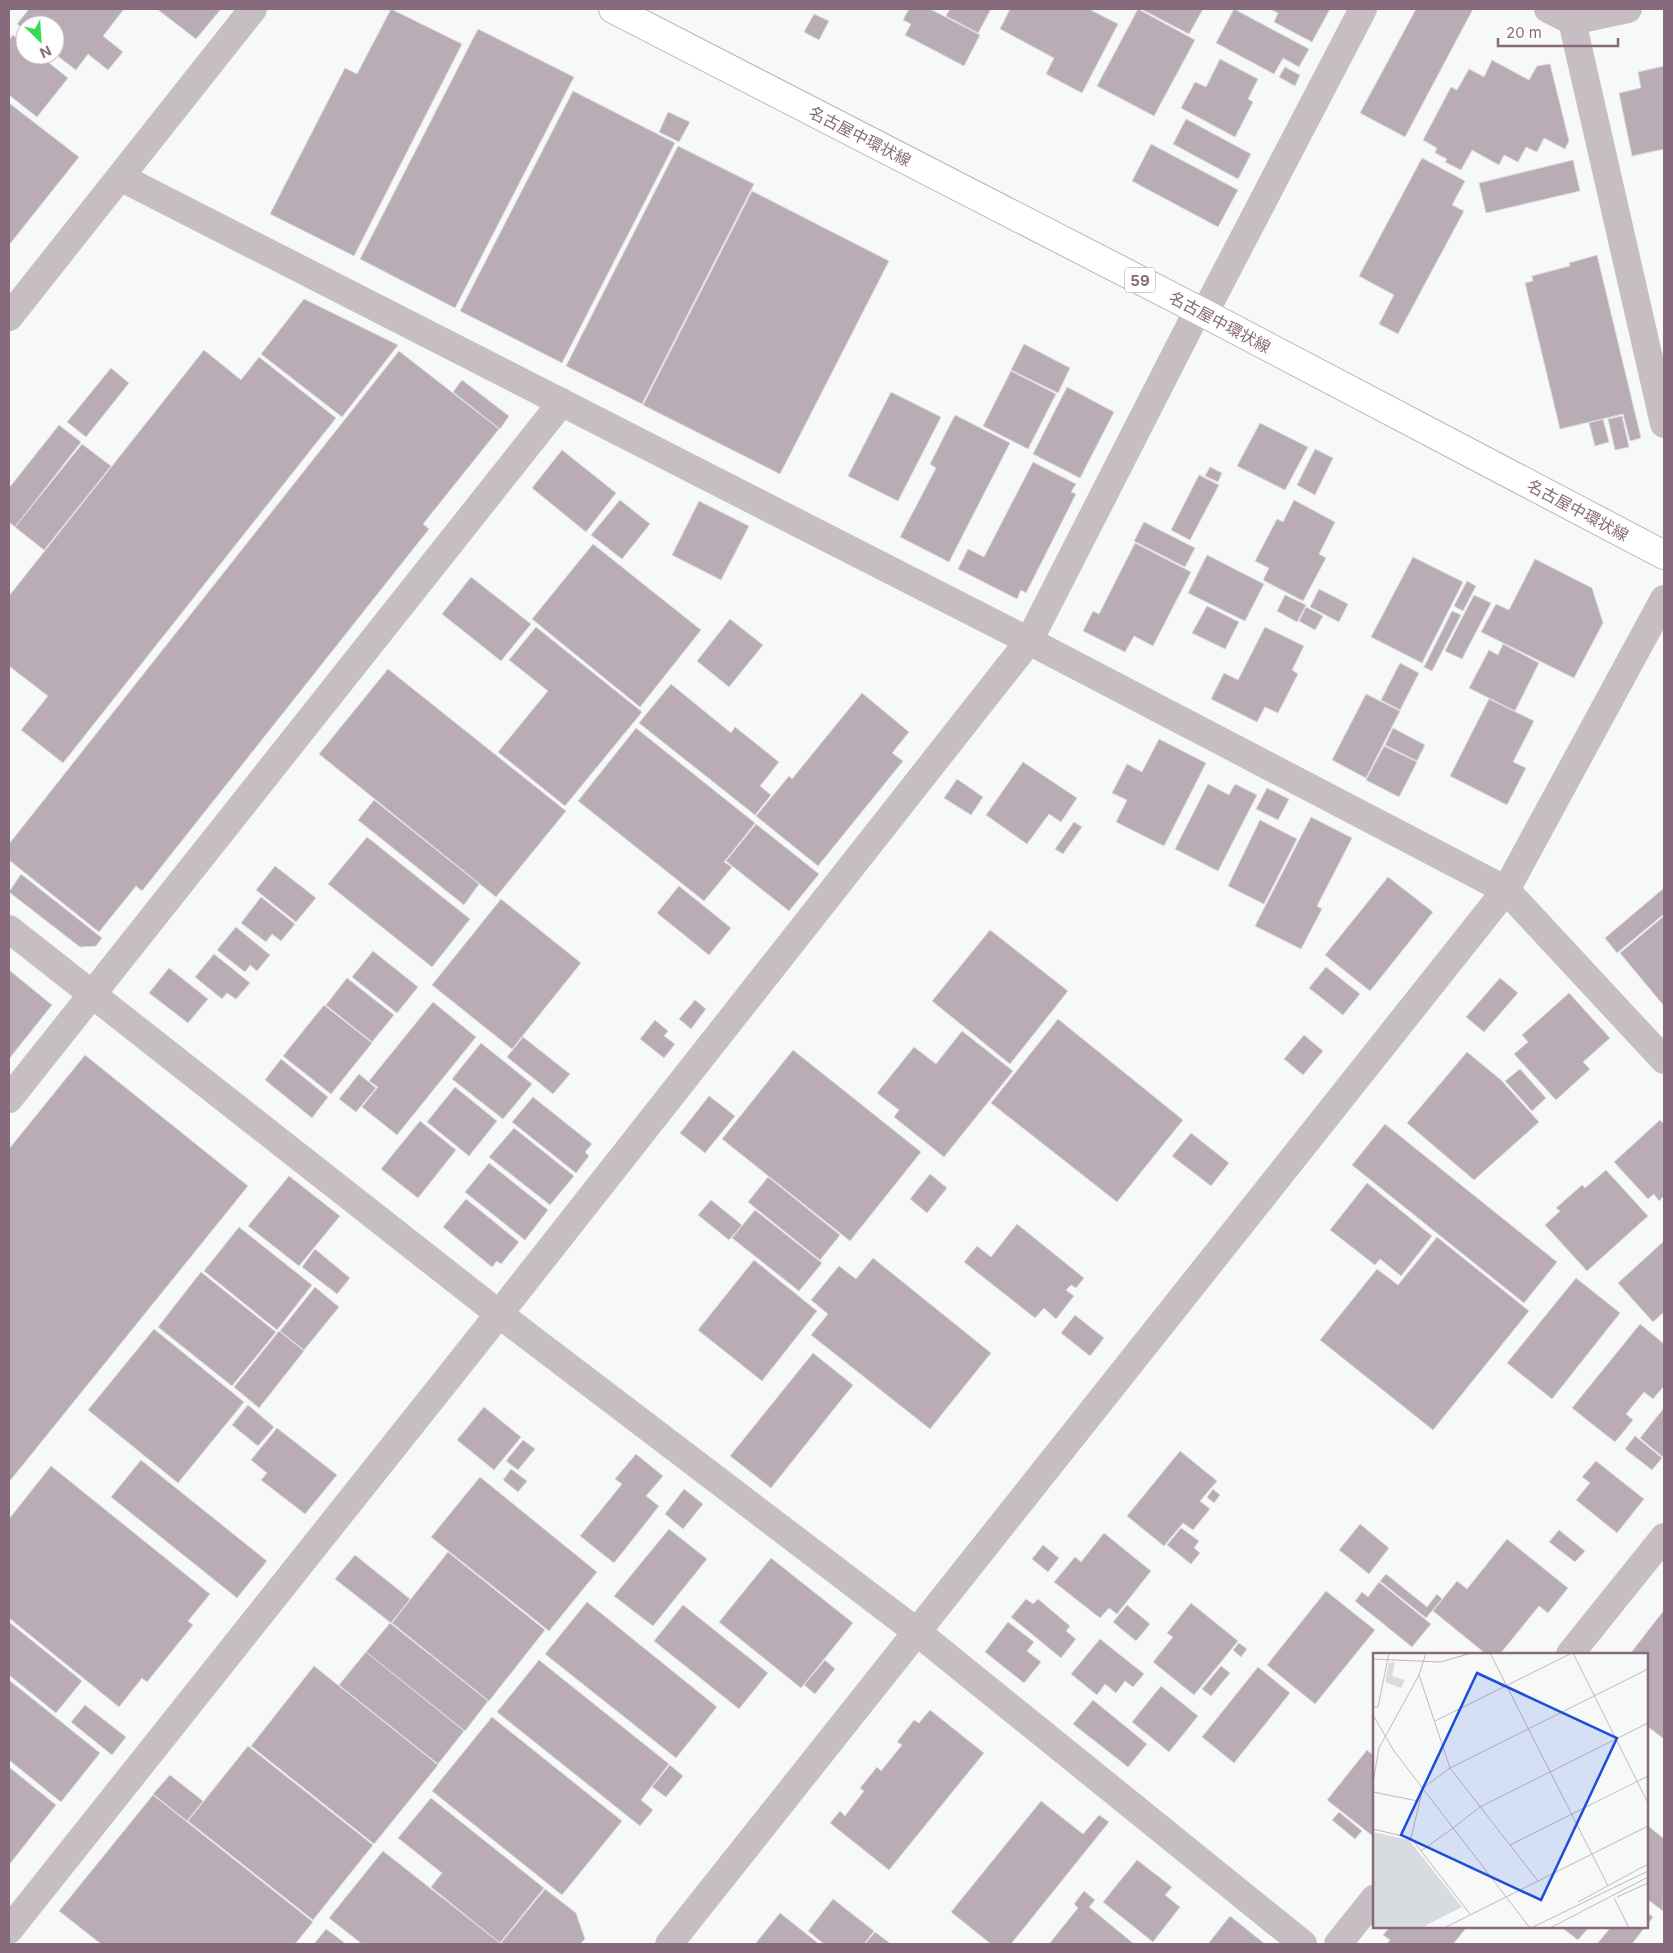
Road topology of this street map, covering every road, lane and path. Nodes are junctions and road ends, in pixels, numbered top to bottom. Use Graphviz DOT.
graph roads {
  1 [pos="253,9"];
  2 [pos="613,9"];
  3 [pos="1363,9"];
  4 [pos="1548,9"];
  5 [pos="1628,9"];
  6 [pos="1572,21"];
  7 [pos="120,177"];
  8 [pos="1201,312"];
  9 [pos="9,317"];
  10 [pos="562,402"];
  11 [pos="1664,419"];
  12 [pos="1664,555"];
  13 [pos="1664,599"];
  14 [pos="1029,641"];
  15 [pos="1506,890"];
  16 [pos="9,929"];
  17 [pos="92,994"];
  18 [pos="1664,1060"];
  19 [pos="9,1099"];
  20 [pos="500,1314"];
  21 [pos="1664,1537"];
  22 [pos="917,1632"];
  23 [pos="1571,1653"];
  24 [pos="1373,1900"];
  25 [pos="9,1930"];
  26 [pos="9,1940"];
  27 [pos="14,1944"];
  28 [pos="669,1944"];
  29 [pos="1303,1944"];
  30 [pos="1338,1944"];
  1 -- 7 [label="street"];
  2 -- 8 [label="main road, 名古屋中環状線 / 59"];
  3 -- 8 [label="street"];
  4 -- 6 [label="street"];
  5 -- 6 [label="street"];
  6 -- 11 [label="street"];
  7 -- 9 [label="street"];
  7 -- 10 [label="street"];
  8 -- 12 [label="main road, 名古屋中環状線 / 59"];
  8 -- 14 [label="street"];
  10 -- 14 [label="street"];
  10 -- 17 [label="street"];
  13 -- 15 [label="street"];
  14 -- 15 [label="street"];
  14 -- 20 [label="street"];
  15 -- 18 [label="street"];
  15 -- 22 [label="street"];
  16 -- 17 [label="street"];
  17 -- 19 [label="street"];
  17 -- 20 [label="street"];
  20 -- 22 [label="street"];
  20 -- 25 [label="street"];
  21 -- 23 [label="street"];
  22 -- 28 [label="street"];
  22 -- 29 [label="street"];
  24 -- 30 [label="street"];
  26 -- 27 [label="street"];
}
